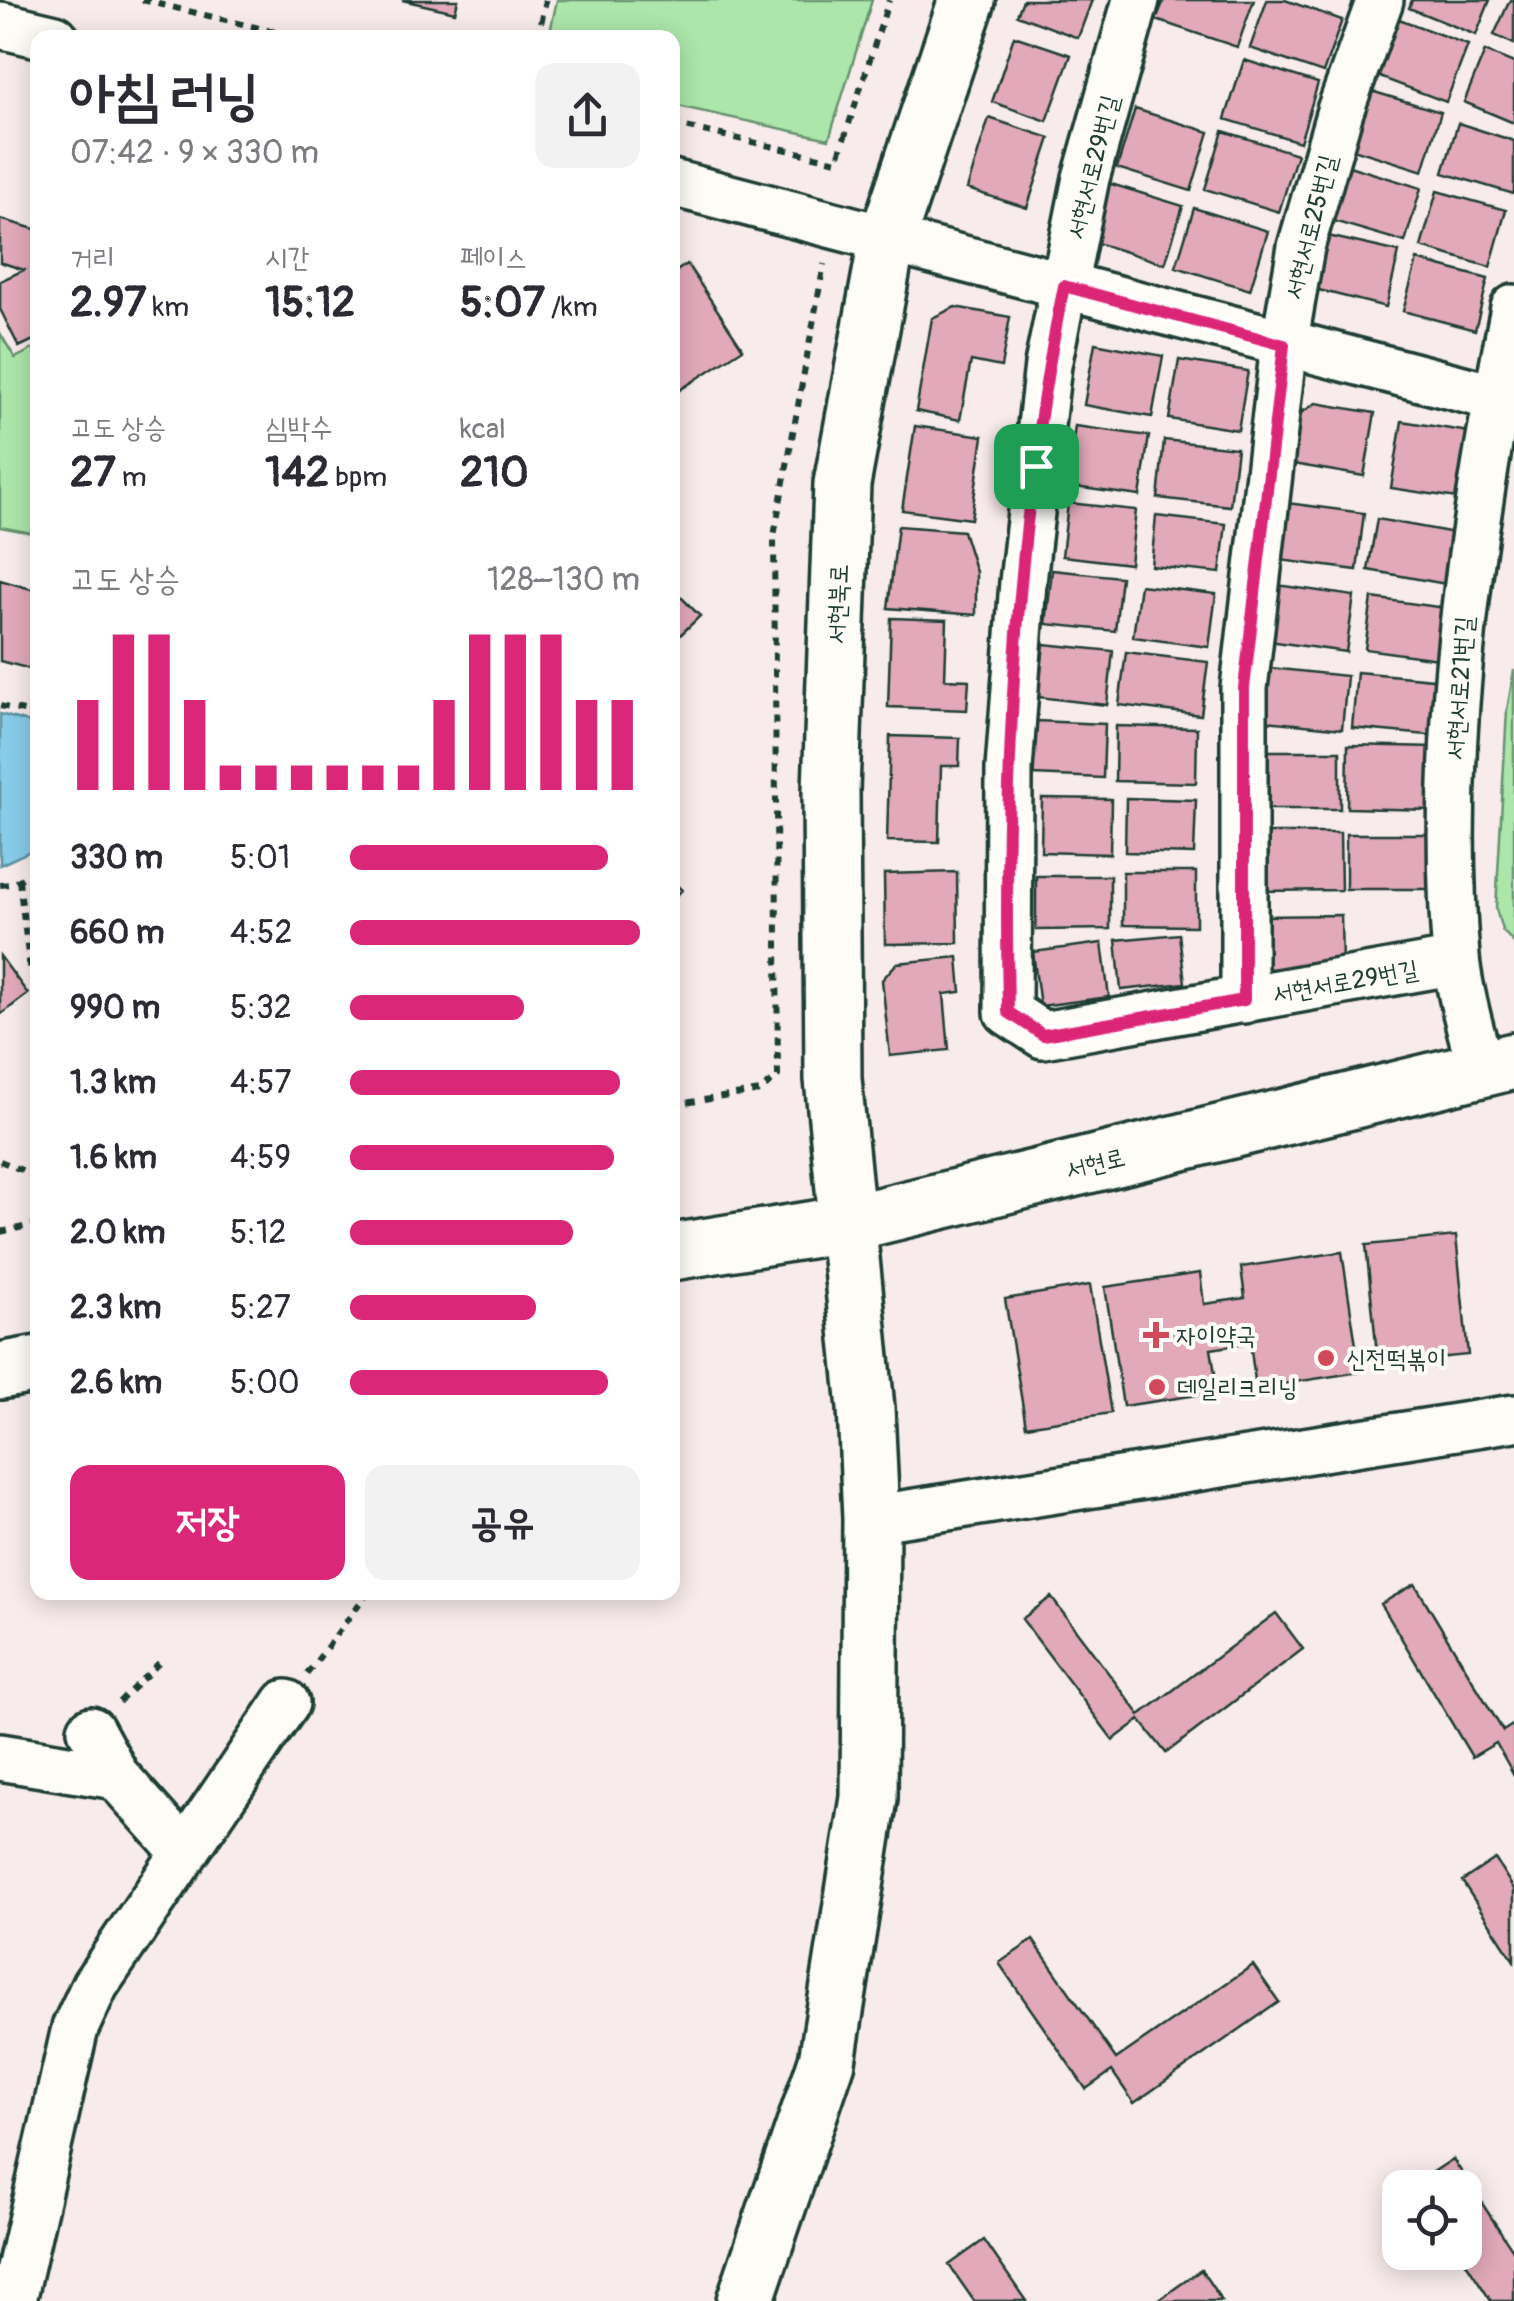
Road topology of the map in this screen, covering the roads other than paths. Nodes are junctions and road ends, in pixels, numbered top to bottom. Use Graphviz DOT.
graph roads {
  1 [pos="966,0"];
  2 [pos="1136,0"];
  3 [pos="1380,0"];
  4 [pos="0,25"];
  5 [pos="30,32"];
  6 [pos="680,185"];
  7 [pos="888,236"];
  8 [pos="1064,286"];
  9 [pos="1514,308"];
  10 [pos="1284,345"];
  11 [pos="1496,398"];
  12 [pos="1456,961"];
  13 [pos="1244,1000"];
  14 [pos="1497,1065"];
  15 [pos="846,1224"];
  16 [pos="680,1251"];
  17 [pos="30,1365"];
  18 [pos="0,1371"];
  19 [pos="1514,1418"];
  20 [pos="872,1519"];
  21 [pos="286,1703"];
  22 [pos="90,1730"];
  23 [pos="0,1757"];
  24 [pos="116,1776"];
  25 [pos="184,1852"];
  26 [pos="10,2287"];
  27 [pos="745,2301"];
  1 -- 7 [label="street, 서현북로"];
  2 -- 8 [label="street, 서현서로29번길"];
  3 -- 10 [label="street, 서현서로25번길"];
  4 -- 5 [label="street"];
  6 -- 7 [label="street"];
  7 -- 8 [label="street"];
  7 -- 15 [label="street, 서현북로"];
  8 -- 10 [label="street"];
  8 -- 13 [label="street, 서현서로29번길"];
  9 -- 11 [label="street, 서현서로21번길"];
  10 -- 11 [label="street"];
  10 -- 13 [label="street, 서현서로25번길"];
  11 -- 12 [label="street, 서현서로21번길"];
  12 -- 13 [label="street, 서현서로29번길"];
  12 -- 14 [label="street, 서현서로21번길"];
  14 -- 15 [label="street, 서현로"];
  15 -- 16 [label="street, 서현로"];
  15 -- 20 [label="street, 서현북로"];
  17 -- 18 [label="street"];
  19 -- 20 [label="street"];
  20 -- 27 [label="street, 서현북로"];
  21 -- 25 [label="street"];
  22 -- 24 [label="street"];
  23 -- 24 [label="street"];
  24 -- 25 [label="street"];
  25 -- 26 [label="street"];
}
